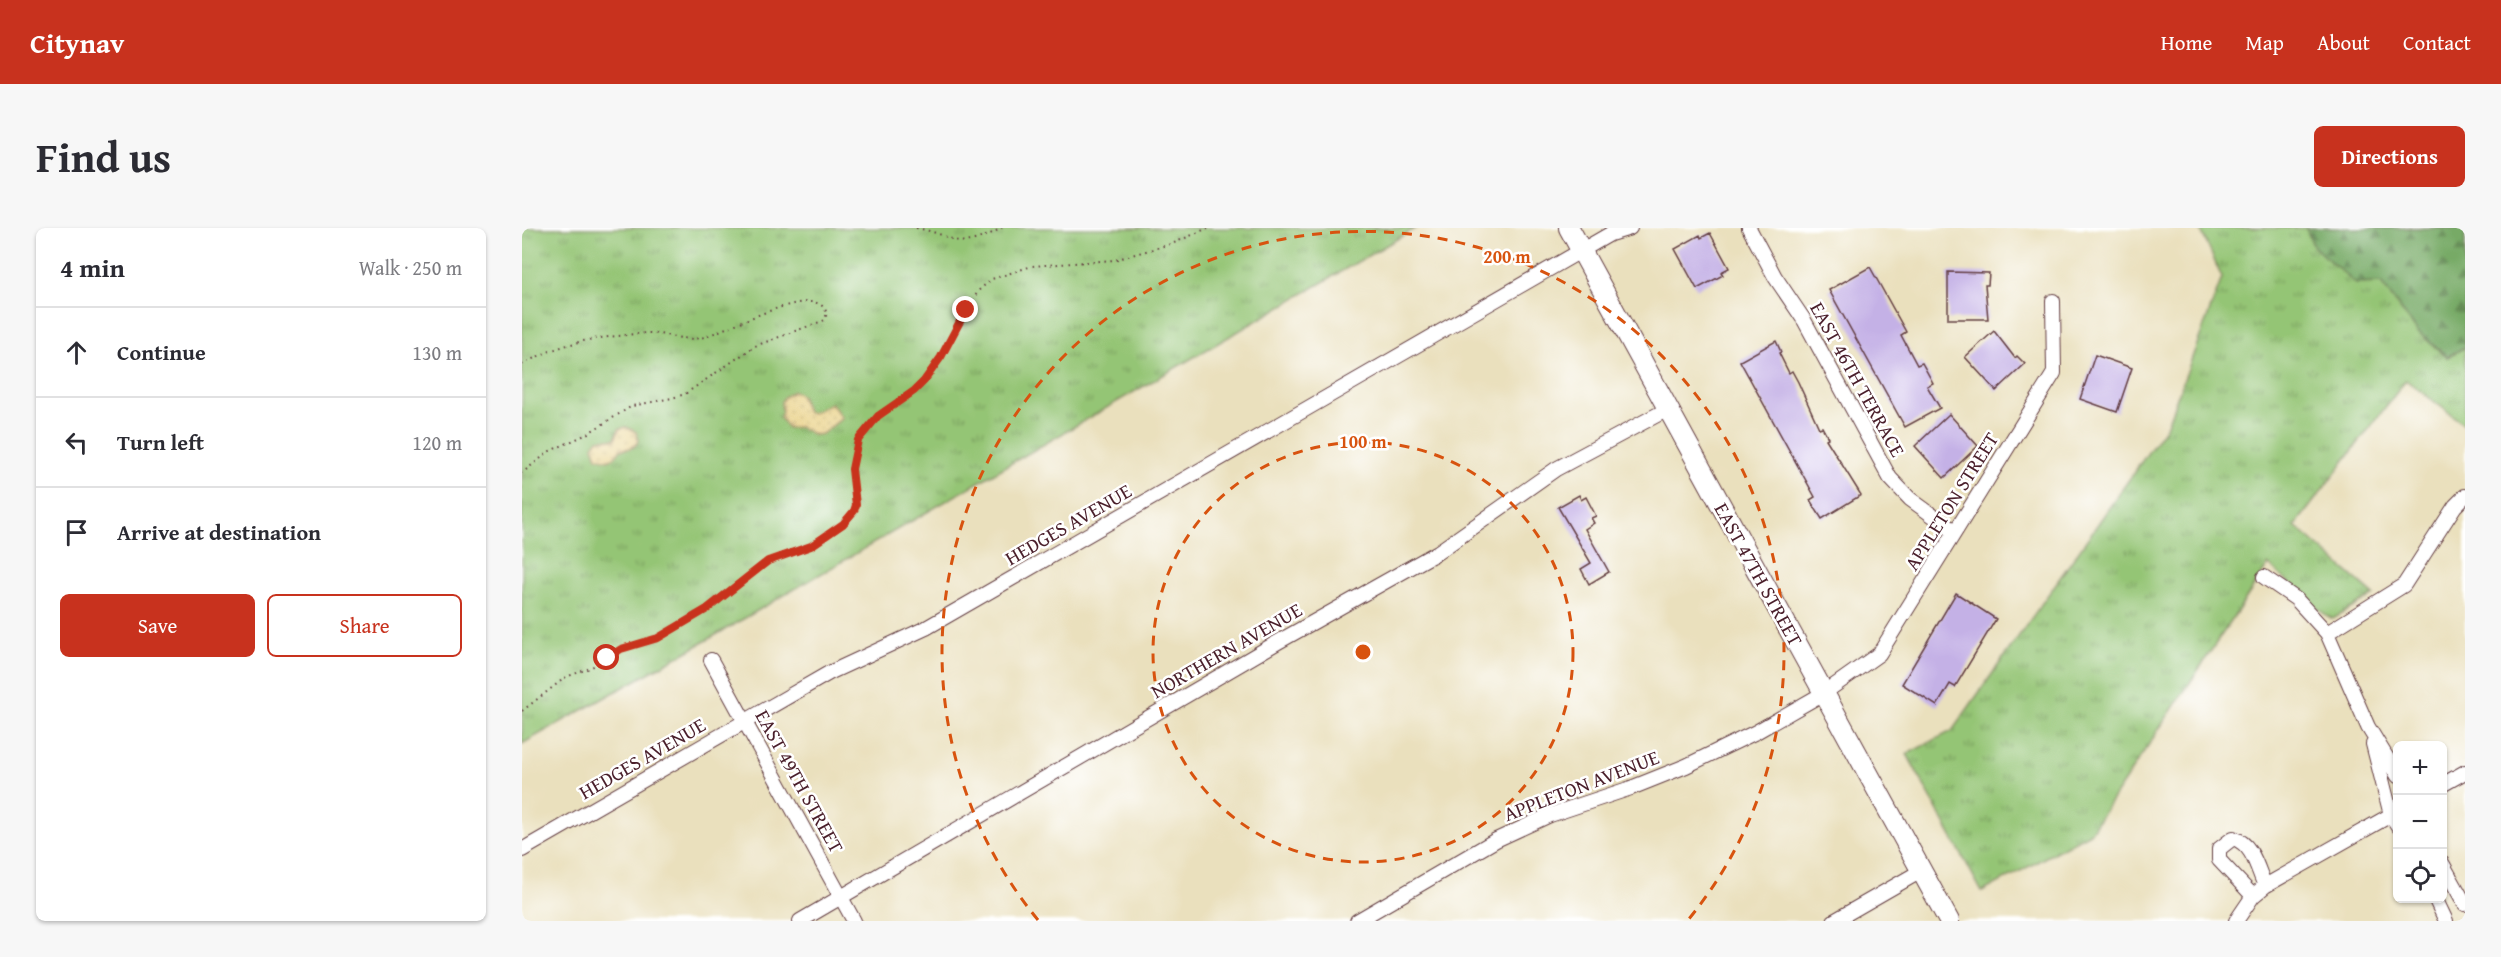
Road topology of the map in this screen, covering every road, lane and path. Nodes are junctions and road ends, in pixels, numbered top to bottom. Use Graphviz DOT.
graph roads {
  1 [pos="916,228"];
  2 [pos="1002,228"];
  3 [pos="1208,228"];
  4 [pos="1569,228"];
  5 [pos="1630,228"];
  6 [pos="1749,228"];
  7 [pos="1582,252"];
  8 [pos="2053,301"];
  9 [pos="522,365"];
  10 [pos="1668,409"];
  11 [pos="522,473"];
  12 [pos="2465,496"];
  13 [pos="1954,531"];
  14 [pos="2264,577"];
  15 [pos="2327,633"];
  16 [pos="711,660"];
  17 [pos="1824,693"];
  18 [pos="522,711"];
  19 [pos="745,722"];
  20 [pos="2368,727"];
  21 [pos="2393,769"];
  22 [pos="2465,772"];
  23 [pos="2447,782"];
  24 [pos="2393,810"];
  25 [pos="2393,818"];
  26 [pos="522,850"];
  27 [pos="1921,871"];
  28 [pos="2447,872"];
  29 [pos="2265,886"];
  30 [pos="2253,896"];
  31 [pos="841,897"];
  32 [pos="2437,903"];
  33 [pos="2465,904"];
  34 [pos="800,921"];
  35 [pos="854,921"];
  36 [pos="1357,921"];
  37 [pos="1834,921"];
  38 [pos="1949,921"];
  39 [pos="2236,921"];
  40 [pos="2446,921"];
  1 -- 2 [label="path"];
  3 -- 18 [label="path"];
  4 -- 7 [label="main road, EAST 47TH STREET"];
  5 -- 7 [label="street, HEDGES AVENUE"];
  6 -- 13 [label="street, EAST 46TH TERRACE"];
  7 -- 10 [label="main road, EAST 47TH STREET"];
  7 -- 19 [label="street, HEDGES AVENUE"];
  8 -- 13 [label="street, APPLETON STREET"];
  9 -- 11 [label="path"];
  10 -- 17 [label="main road, EAST 47TH STREET"];
  10 -- 31 [label="street, NORTHERN AVENUE"];
  12 -- 15 [label="street"];
  13 -- 17 [label="street, APPLETON STREET"];
  14 -- 15 [label="street"];
  15 -- 20 [label="street"];
  16 -- 19 [label="street, EAST 49TH STREET"];
  17 -- 27 [label="main road, EAST 47TH STREET"];
  17 -- 36 [label="street, APPLETON AVENUE"];
  19 -- 26 [label="street, HEDGES AVENUE"];
  19 -- 31 [label="street, EAST 49TH STREET"];
  20 -- 21 [label="street"];
  20 -- 24 [label="street"];
  22 -- 23 [label="street"];
  25 -- 29 [label="street"];
  27 -- 37 [label="street"];
  27 -- 38 [label="main road, EAST 47TH STREET"];
  28 -- 33 [label="street"];
  29 -- 30 [label="street"];
  29 -- 30 [label="street"];
  30 -- 39 [label="street"];
  31 -- 34 [label="street, NORTHERN AVENUE"];
  31 -- 35 [label="street, EAST 49TH STREET"];
  32 -- 40 [label="street"];
}
